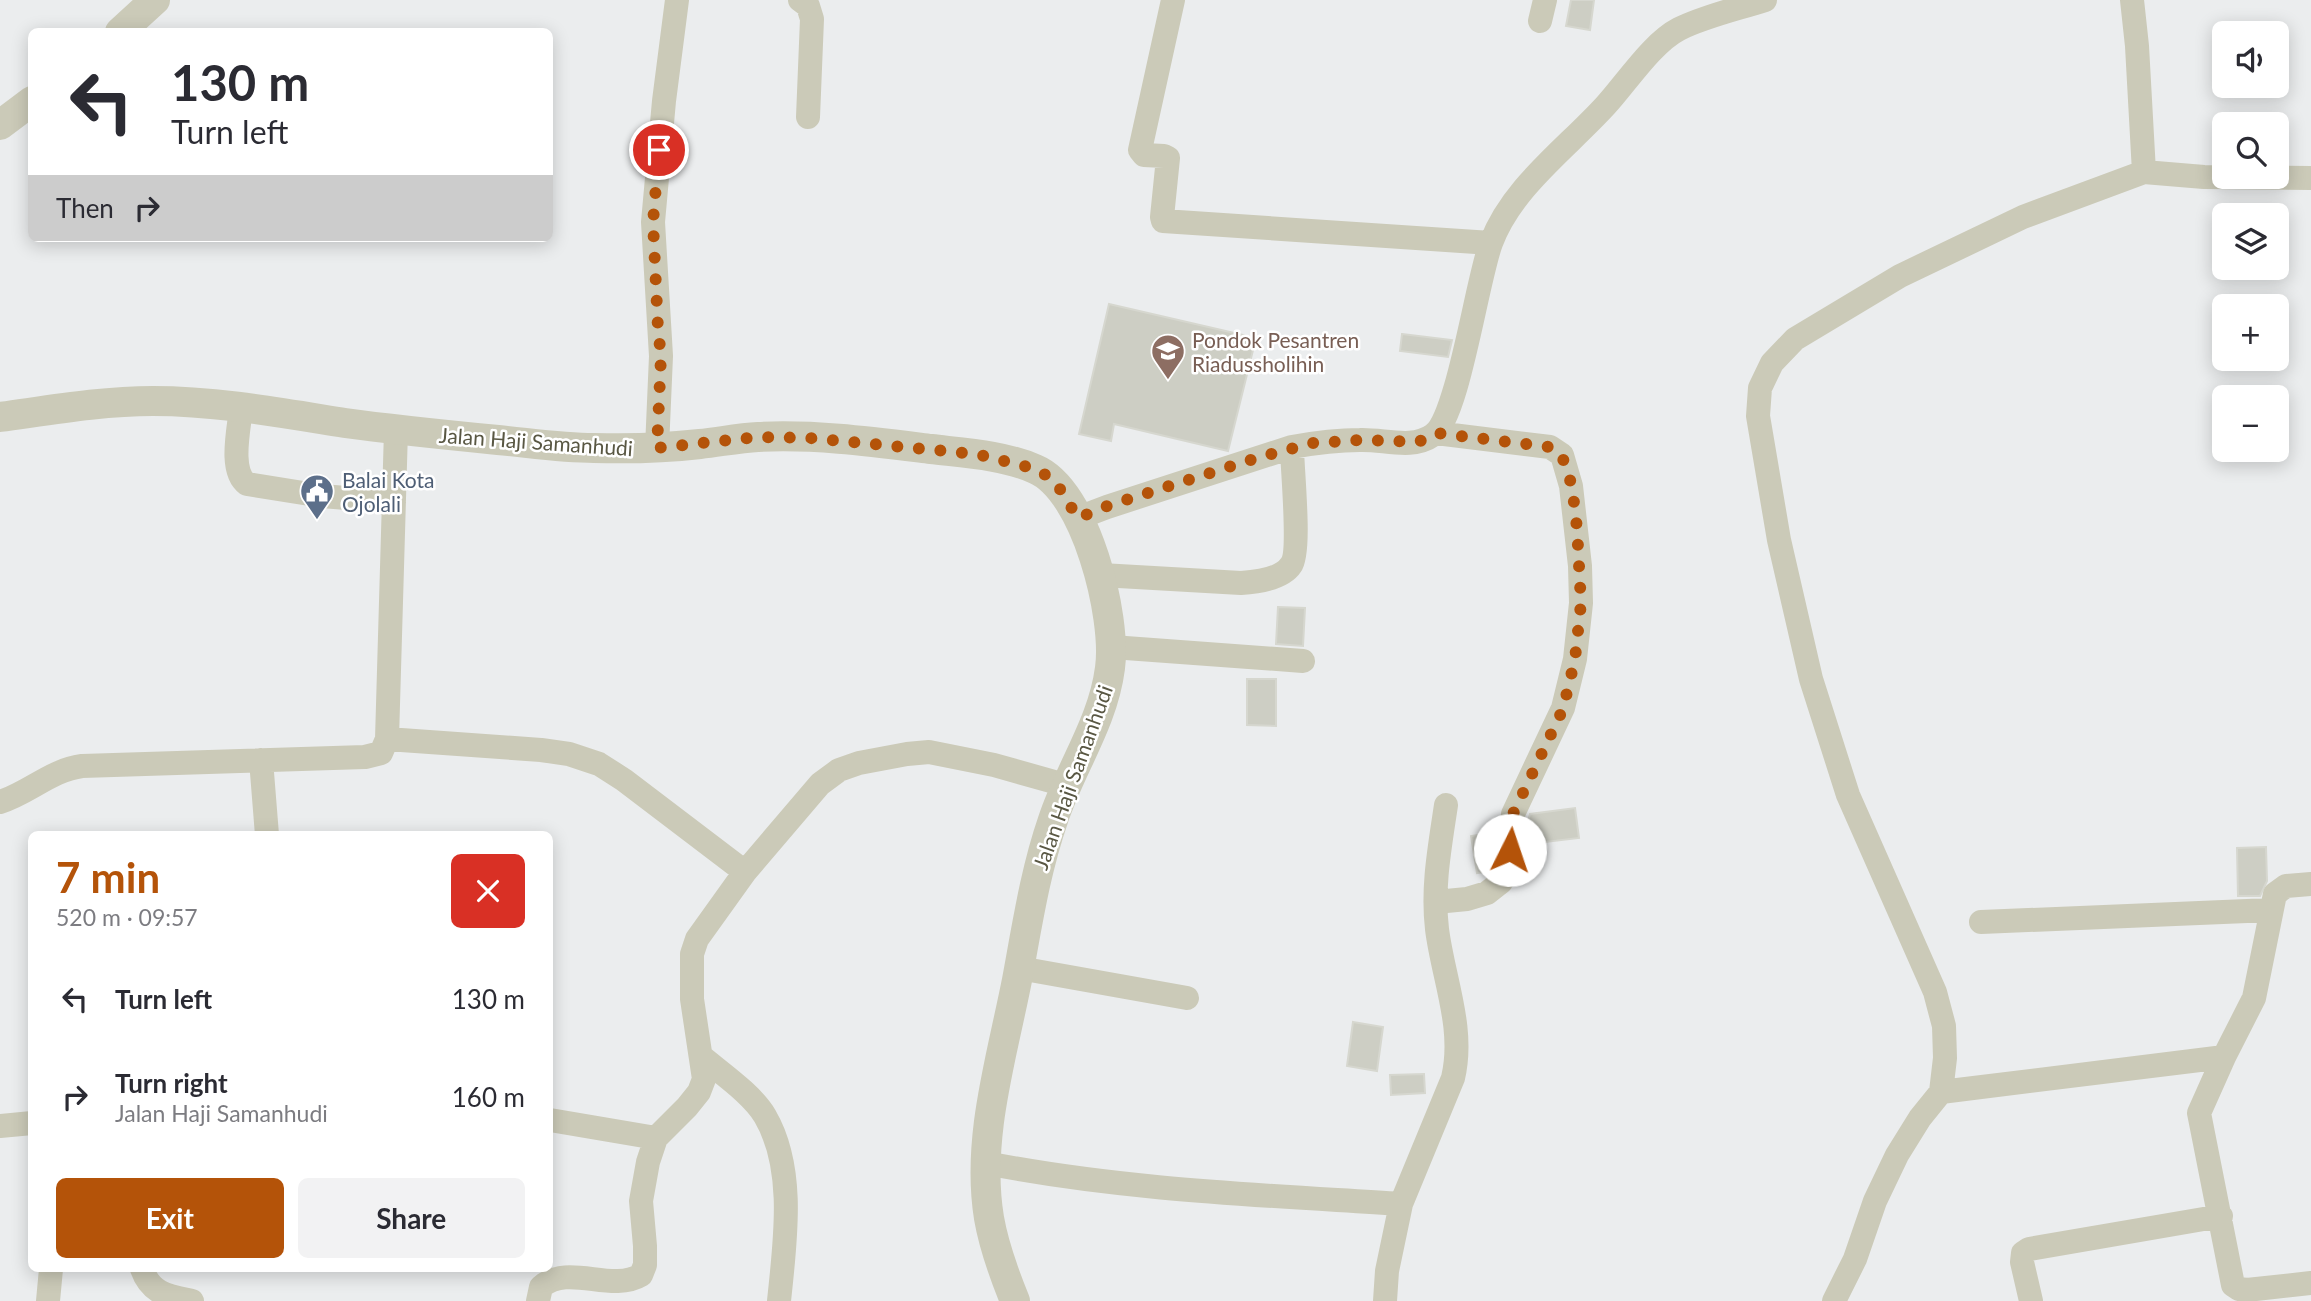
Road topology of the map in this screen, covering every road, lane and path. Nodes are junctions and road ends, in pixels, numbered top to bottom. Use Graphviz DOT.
graph roads {
  1 [pos="155,0"];
  2 [pos="677,0"];
  3 [pos="800,0"];
  4 [pos="1173,0"];
  5 [pos="1765,0"];
  6 [pos="2132,0"];
  7 [pos="124,28"];
  8 [pos="28,104"];
  9 [pos="808,117"];
  10 [pos="0,125"];
  11 [pos="2144,172"];
  12 [pos="2311,178"];
  13 [pos="1491,243"];
  14 [pos="241,408"];
  15 [pos="0,418"];
  16 [pos="396,430"];
  17 [pos="1436,433"];
  18 [pos="1292,447"];
  19 [pos="657,448"];
  20 [pos="394,502"];
  21 [pos="1078,518"];
  22 [pos="1101,575"];
  23 [pos="1112,647"];
  24 [pos="1303,661"];
  25 [pos="387,739"];
  26 [pos="261,760"];
  27 [pos="1065,785"];
  28 [pos="0,802"];
  29 [pos="1446,806"];
  30 [pos="267,831"];
  31 [pos="745,872"];
  32 [pos="2311,884"];
  33 [pos="1436,902"];
  34 [pos="2271,911"];
  35 [pos="1981,922"];
  36 [pos="1019,968"];
  37 [pos="1187,998"];
  38 [pos="702,1057"];
  39 [pos="2224,1058"];
  40 [pos="1941,1092"];
  41 [pos="553,1121"];
  42 [pos="28,1123"];
  43 [pos="0,1126"];
  44 [pos="656,1138"];
  45 [pos="986,1163"];
  46 [pos="1401,1203"];
  47 [pos="2221,1216"];
  48 [pos="51,1272"];
  49 [pos="144,1272"];
  50 [pos="2311,1283"];
  51 [pos="48,1301"];
  52 [pos="192,1301"];
  53 [pos="538,1301"];
  54 [pos="779,1301"];
  55 [pos="1015,1301"];
  56 [pos="1385,1301"];
  57 [pos="1834,1301"];
  58 [pos="2031,1301"];
  1 -- 7 [label="street"];
  2 -- 19 [label="street"];
  3 -- 9 [label="street"];
  4 -- 13 [label="street"];
  5 -- 13 [label="street"];
  6 -- 11 [label="street"];
  8 -- 10 [label="street"];
  11 -- 12 [label="street"];
  11 -- 40 [label="street"];
  13 -- 17 [label="street"];
  14 -- 15 [label="street, Jalan Haji Samanhudi"];
  14 -- 16 [label="street, Jalan Haji Samanhudi"];
  14 -- 20 [label="street"];
  16 -- 19 [label="street, Jalan Haji Samanhudi"];
  16 -- 20 [label="street"];
  17 -- 18 [label="street"];
  17 -- 33 [label="street"];
  18 -- 21 [label="street"];
  18 -- 22 [label="street"];
  19 -- 21 [label="street, Jalan Haji Samanhudi"];
  20 -- 25 [label="street"];
  21 -- 22 [label="street, Jalan Haji Samanhudi"];
  22 -- 23 [label="street, Jalan Haji Samanhudi"];
  23 -- 24 [label="street"];
  23 -- 27 [label="street, Jalan Haji Samanhudi"];
  25 -- 26 [label="street"];
  25 -- 31 [label="street"];
  26 -- 28 [label="street"];
  26 -- 30 [label="street"];
  27 -- 31 [label="street"];
  27 -- 36 [label="street, Jalan Haji Samanhudi"];
  29 -- 33 [label="street"];
  31 -- 38 [label="street"];
  32 -- 34 [label="street"];
  33 -- 46 [label="street"];
  34 -- 35 [label="street"];
  34 -- 39 [label="street"];
  36 -- 37 [label="street"];
  36 -- 45 [label="street, Jalan Haji Samanhudi"];
  38 -- 44 [label="street"];
  38 -- 54 [label="street"];
  39 -- 40 [label="street"];
  39 -- 47 [label="street"];
  40 -- 57 [label="street"];
  41 -- 44 [label="street"];
  42 -- 43 [label="street"];
  44 -- 53 [label="street"];
  45 -- 46 [label="street"];
  45 -- 55 [label="street, Jalan Haji Samanhudi"];
  46 -- 56 [label="street"];
  47 -- 50 [label="street"];
  47 -- 58 [label="street"];
  48 -- 51 [label="street"];
  49 -- 52 [label="street"];
}
